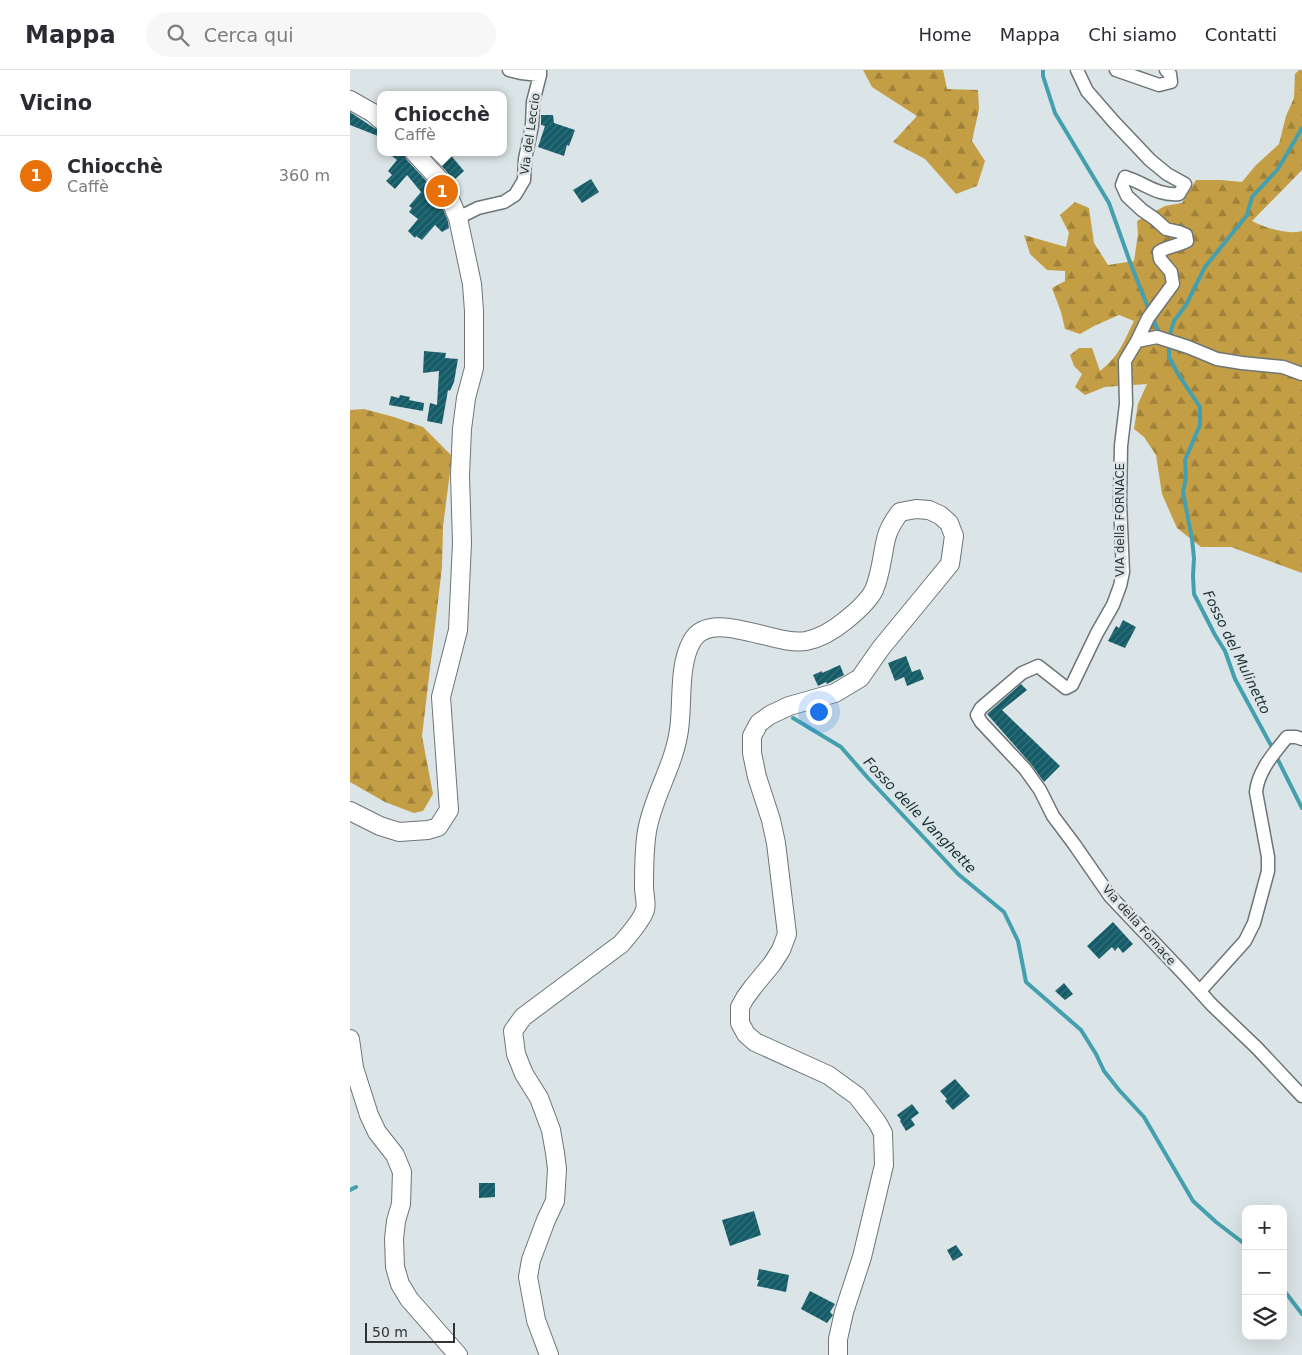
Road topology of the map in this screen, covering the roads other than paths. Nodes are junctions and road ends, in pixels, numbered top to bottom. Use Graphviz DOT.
graph roads {
  1 [pos="509,70"];
  2 [pos="1078,70"];
  3 [pos="1116,70"];
  4 [pos="1166,70"];
  5 [pos="540,73"];
  6 [pos="350,100"];
  7 [pos="377,116"];
  8 [pos="418,156"];
  9 [pos="458,218"];
  10 [pos="1137,341"];
  11 [pos="1302,374"];
  12 [pos="977,715"];
  13 [pos="1302,739"];
  14 [pos="350,811"];
  15 [pos="1200,991"];
  16 [pos="350,1039"];
  17 [pos="1302,1096"];
  18 [pos="458,1355"];
  19 [pos="549,1355"];
  20 [pos="838,1355"];
  1 -- 5 [label="street"];
  2 -- 10 [label="street, VIA della FORNACE"];
  3 -- 4 [label="street"];
  5 -- 9 [label="street, Via del Leccio"];
  6 -- 7 [label="main road"];
  8 -- 9 [label="main road"];
  9 -- 14 [label="main road"];
  10 -- 11 [label="street"];
  10 -- 12 [label="street, VIA della FORNACE"];
  12 -- 15 [label="street, Via della Fornace"];
  13 -- 15 [label="street"];
  15 -- 17 [label="street, Via della Fornace"];
  16 -- 18 [label="main road"];
  19 -- 20 [label="main road"];
}
